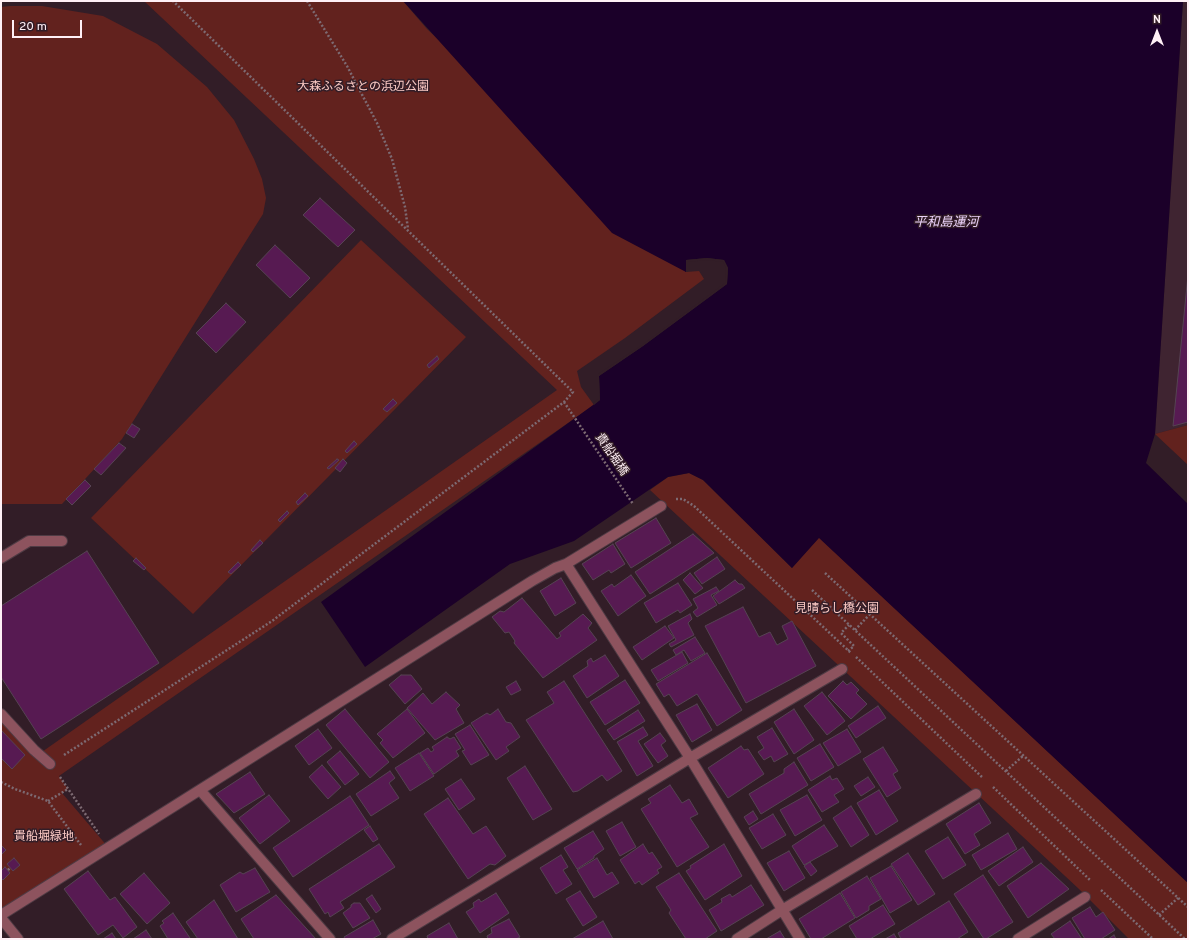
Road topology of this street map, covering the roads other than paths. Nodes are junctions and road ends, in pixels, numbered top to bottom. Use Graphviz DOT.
graph roads {
  1 [pos="661,506"];
  2 [pos="62,541"];
  3 [pos="1,558"];
  4 [pos="566,564"];
  5 [pos="842,669"];
  6 [pos="1,714"];
  7 [pos="690,758"];
  8 [pos="50,764"];
  9 [pos="200,790"];
  10 [pos="976,794"];
  11 [pos="1085,898"];
  12 [pos="782,910"];
  13 [pos="1,917"];
  14 [pos="18,939"];
  15 [pos="330,939"];
  16 [pos="392,939"];
  17 [pos="737,939"];
  18 [pos="800,939"];
  19 [pos="1018,939"];
  1 -- 4 [label="street"];
  2 -- 3 [label="street"];
  4 -- 7 [label="street"];
  4 -- 9 [label="street"];
  5 -- 7 [label="street"];
  6 -- 8 [label="street"];
  7 -- 12 [label="street"];
  7 -- 16 [label="street"];
  9 -- 13 [label="street"];
  9 -- 15 [label="street"];
  10 -- 12 [label="street"];
  11 -- 19 [label="street"];
  12 -- 17 [label="street"];
  12 -- 18 [label="street"];
  13 -- 14 [label="street"];
}
